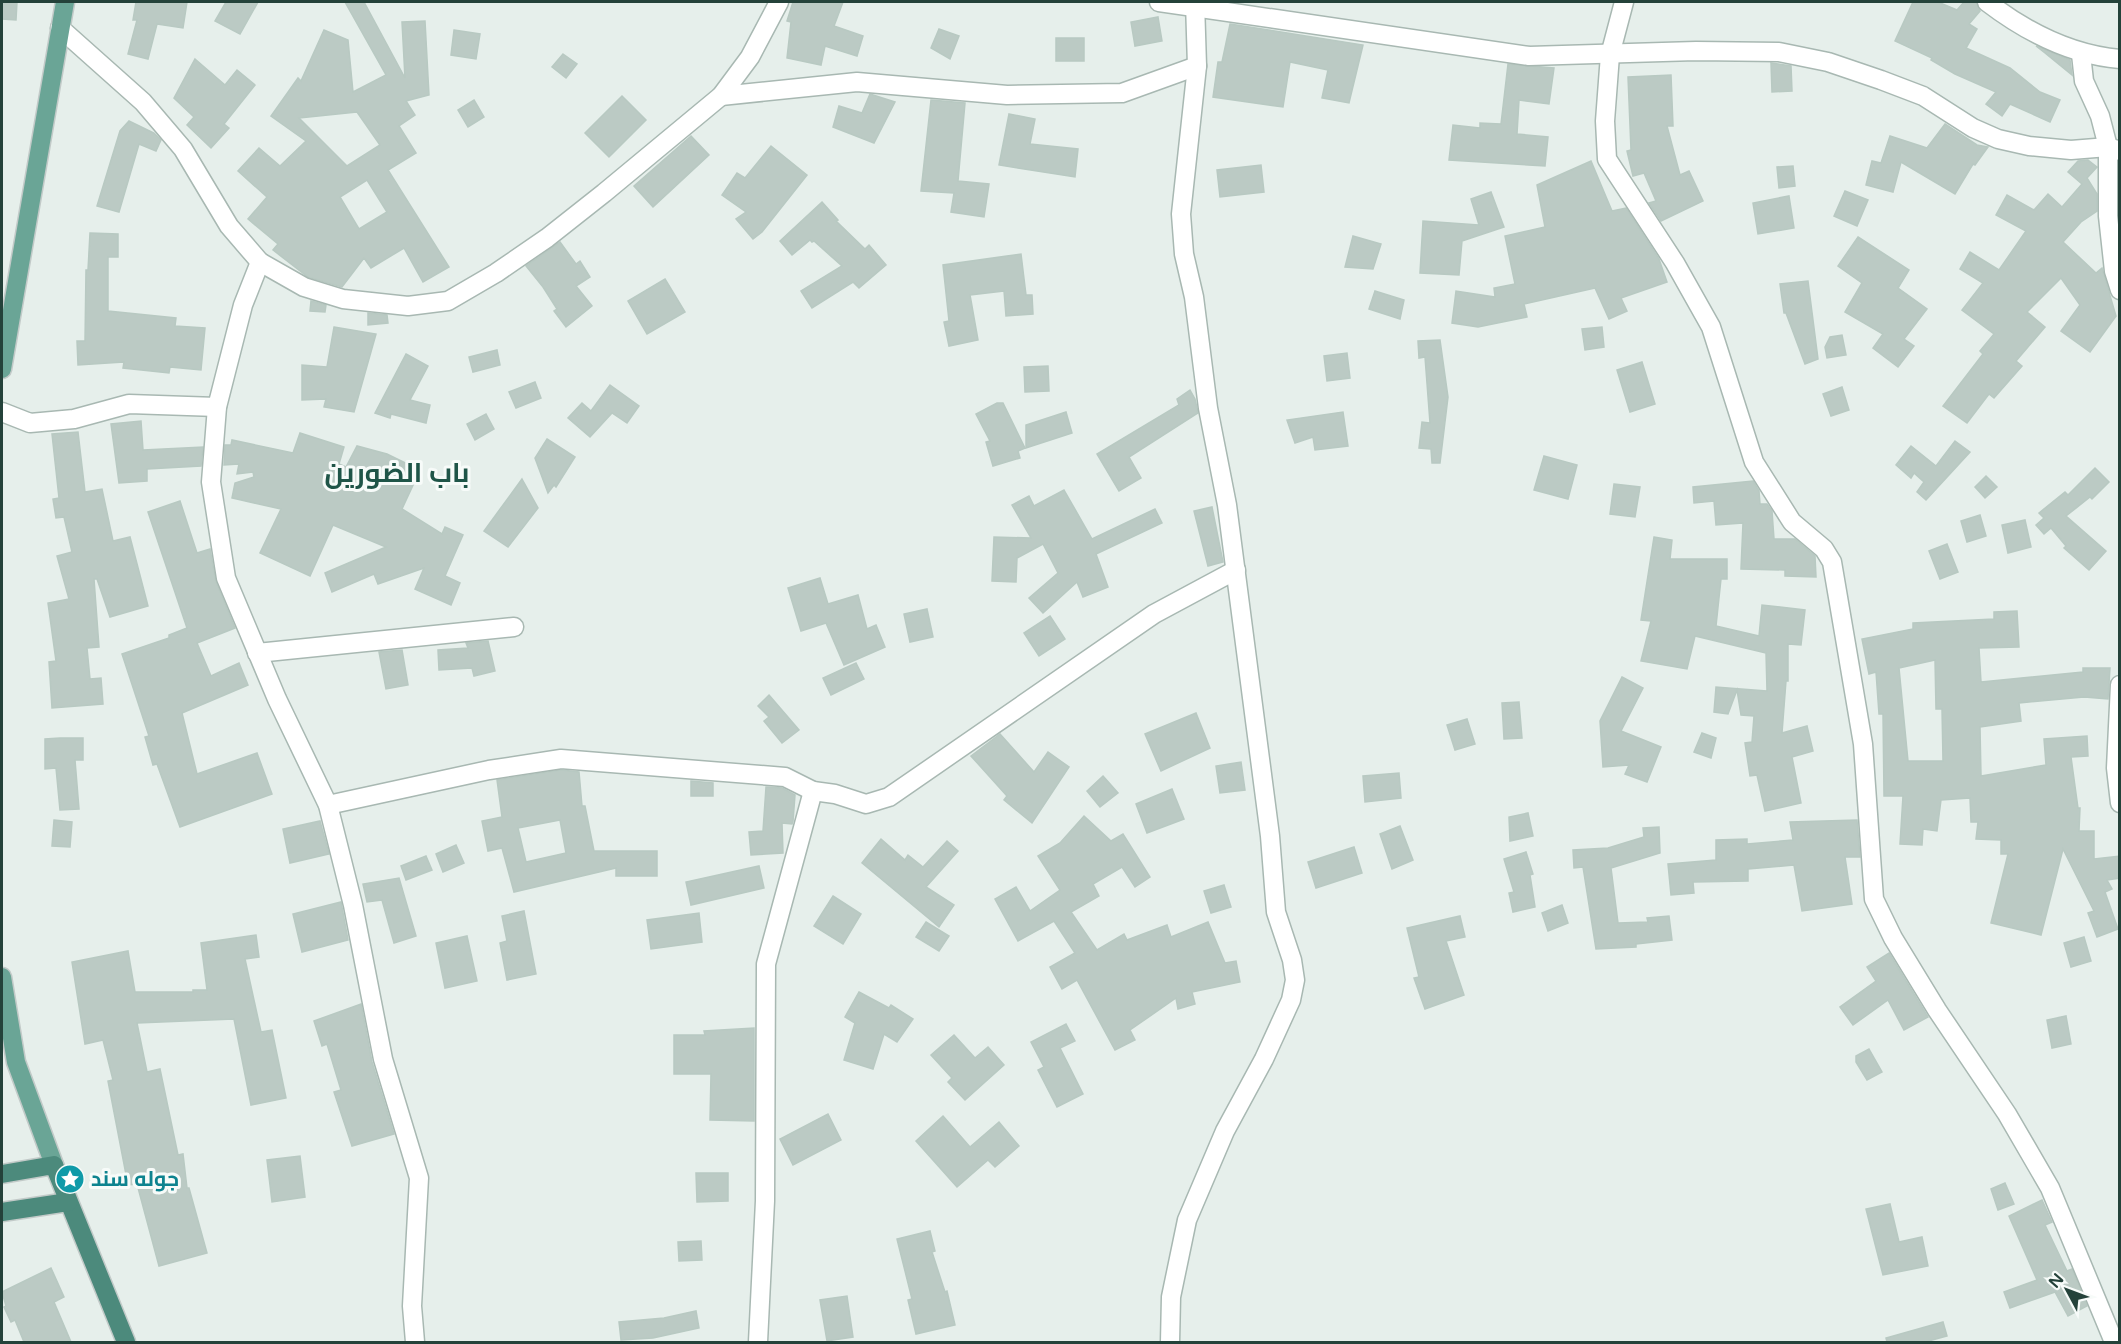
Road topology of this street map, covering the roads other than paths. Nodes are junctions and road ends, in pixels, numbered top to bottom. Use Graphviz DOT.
graph roads {
  1 [pos="65,2"];
  2 [pos="780,2"];
  3 [pos="1159,2"];
  4 [pos="1624,2"];
  5 [pos="1986,2"];
  6 [pos="1195,4"];
  7 [pos="60,28"];
  8 [pos="2081,54"];
  9 [pos="1611,55"];
  10 [pos="2120,59"];
  11 [pos="1197,66"];
  12 [pos="721,96"];
  13 [pos="2114,149"];
  14 [pos="260,262"];
  15 [pos="2120,290"];
  16 [pos="2,369"];
  17 [pos="217,407"];
  18 [pos="2,412"];
  19 [pos="1236,570"];
  20 [pos="514,627"];
  21 [pos="257,653"];
  22 [pos="2120,685"];
  23 [pos="813,791"];
  24 [pos="2120,803"];
  25 [pos="328,805"];
  26 [pos="2,977"];
  27 [pos="54,1166"];
  28 [pos="2,1174"];
  29 [pos="68,1202"];
  30 [pos="2,1212"];
  31 [pos="126,1342"];
  32 [pos="414,1342"];
  33 [pos="758,1342"];
  34 [pos="1170,1342"];
  35 [pos="2114,1342"];
  1 -- 7 [label="main road"];
  2 -- 12 [label="street"];
  3 -- 6 [label="street"];
  4 -- 9 [label="street"];
  5 -- 8 [label="street"];
  6 -- 9 [label="street"];
  6 -- 11 [label="street"];
  7 -- 14 [label="street"];
  7 -- 16 [label="main road"];
  8 -- 10 [label="street"];
  8 -- 13 [label="street"];
  9 -- 13 [label="street"];
  9 -- 35 [label="street"];
  11 -- 12 [label="street"];
  11 -- 19 [label="street"];
  12 -- 14 [label="street"];
  13 -- 15 [label="street"];
  14 -- 17 [label="street"];
  17 -- 18 [label="street"];
  17 -- 21 [label="street"];
  19 -- 23 [label="street"];
  19 -- 34 [label="street"];
  20 -- 21 [label="street"];
  21 -- 25 [label="street"];
  22 -- 24 [label="street"];
  23 -- 25 [label="street"];
  23 -- 33 [label="street"];
  25 -- 32 [label="street"];
  26 -- 27 [label="main road"];
  27 -- 28 [label="highway"];
  27 -- 29 [label="highway"];
  29 -- 30 [label="highway"];
  29 -- 31 [label="highway"];
}
